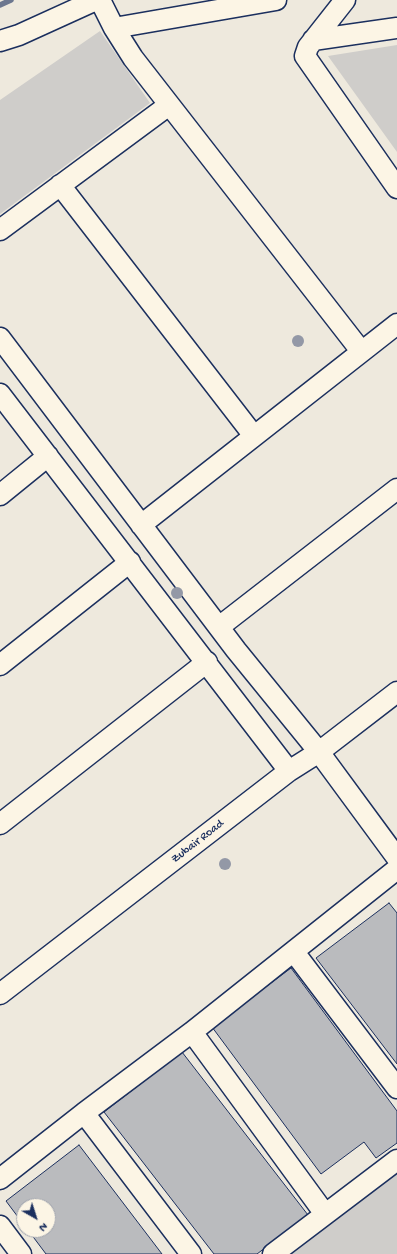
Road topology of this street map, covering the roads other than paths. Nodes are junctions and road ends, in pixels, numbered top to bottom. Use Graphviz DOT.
graph roads {
  1 [pos="96,0"];
  2 [pos="100,0"];
  3 [pos="276,0"];
  4 [pos="345,0"];
  5 [pos="114,28"];
  6 [pos="397,28"];
  7 [pos="313,40"];
  8 [pos="0,41"];
  9 [pos="169,105"];
  10 [pos="395,180"];
  11 [pos="60,186"];
  12 [pos="0,230"];
  13 [pos="397,324"];
  14 [pos="0,338"];
  15 [pos="361,351"];
  16 [pos="0,394"];
  17 [pos="254,436"];
  18 [pos="48,456"];
  19 [pos="397,488"];
  20 [pos="0,495"];
  21 [pos="141,525"];
  22 [pos="130,562"];
  23 [pos="219,627"];
  24 [pos="207,662"];
  25 [pos="0,665"];
  26 [pos="397,692"];
  27 [pos="319,752"];
  28 [pos="289,772"];
  29 [pos="0,824"];
  30 [pos="397,858"];
  31 [pos="397,869"];
  32 [pos="294,952"];
  33 [pos="0,994"];
  34 [pos="192,1032"];
  35 [pos="397,1088"];
  36 [pos="84,1113"];
  37 [pos="397,1160"];
  38 [pos="0,1179"];
  39 [pos="325,1214"];
  40 [pos="0,1226"];
  41 [pos="21,1254"];
  42 [pos="191,1254"];
  43 [pos="273,1254"];
  1 -- 8 [label="street"];
  2 -- 5 [label="street"];
  3 -- 5 [label="street"];
  4 -- 7 [label="street"];
  5 -- 9 [label="street"];
  6 -- 7 [label="street"];
  7 -- 10 [label="street"];
  9 -- 11 [label="street"];
  9 -- 15 [label="street"];
  11 -- 12 [label="street"];
  11 -- 17 [label="street"];
  13 -- 15 [label="street"];
  14 -- 21 [label="street"];
  15 -- 17 [label="street"];
  16 -- 18 [label="street"];
  17 -- 21 [label="street"];
  18 -- 20 [label="street"];
  18 -- 22 [label="street"];
  19 -- 23 [label="street"];
  21 -- 23 [label="street"];
  22 -- 24 [label="street"];
  22 -- 25 [label="street"];
  23 -- 27 [label="street"];
  24 -- 28 [label="street"];
  24 -- 29 [label="street"];
  26 -- 27 [label="street, Zubair Road"];
  27 -- 28 [label="street, Zubair Road"];
  27 -- 30 [label="street"];
  28 -- 33 [label="street, Zubair Road"];
  31 -- 32 [label="street"];
  32 -- 34 [label="street"];
  32 -- 35 [label="street"];
  34 -- 36 [label="street"];
  34 -- 39 [label="street"];
  36 -- 38 [label="street"];
  36 -- 42 [label="street"];
  37 -- 39 [label="street"];
  39 -- 43 [label="street"];
  40 -- 41 [label="street"];
}
